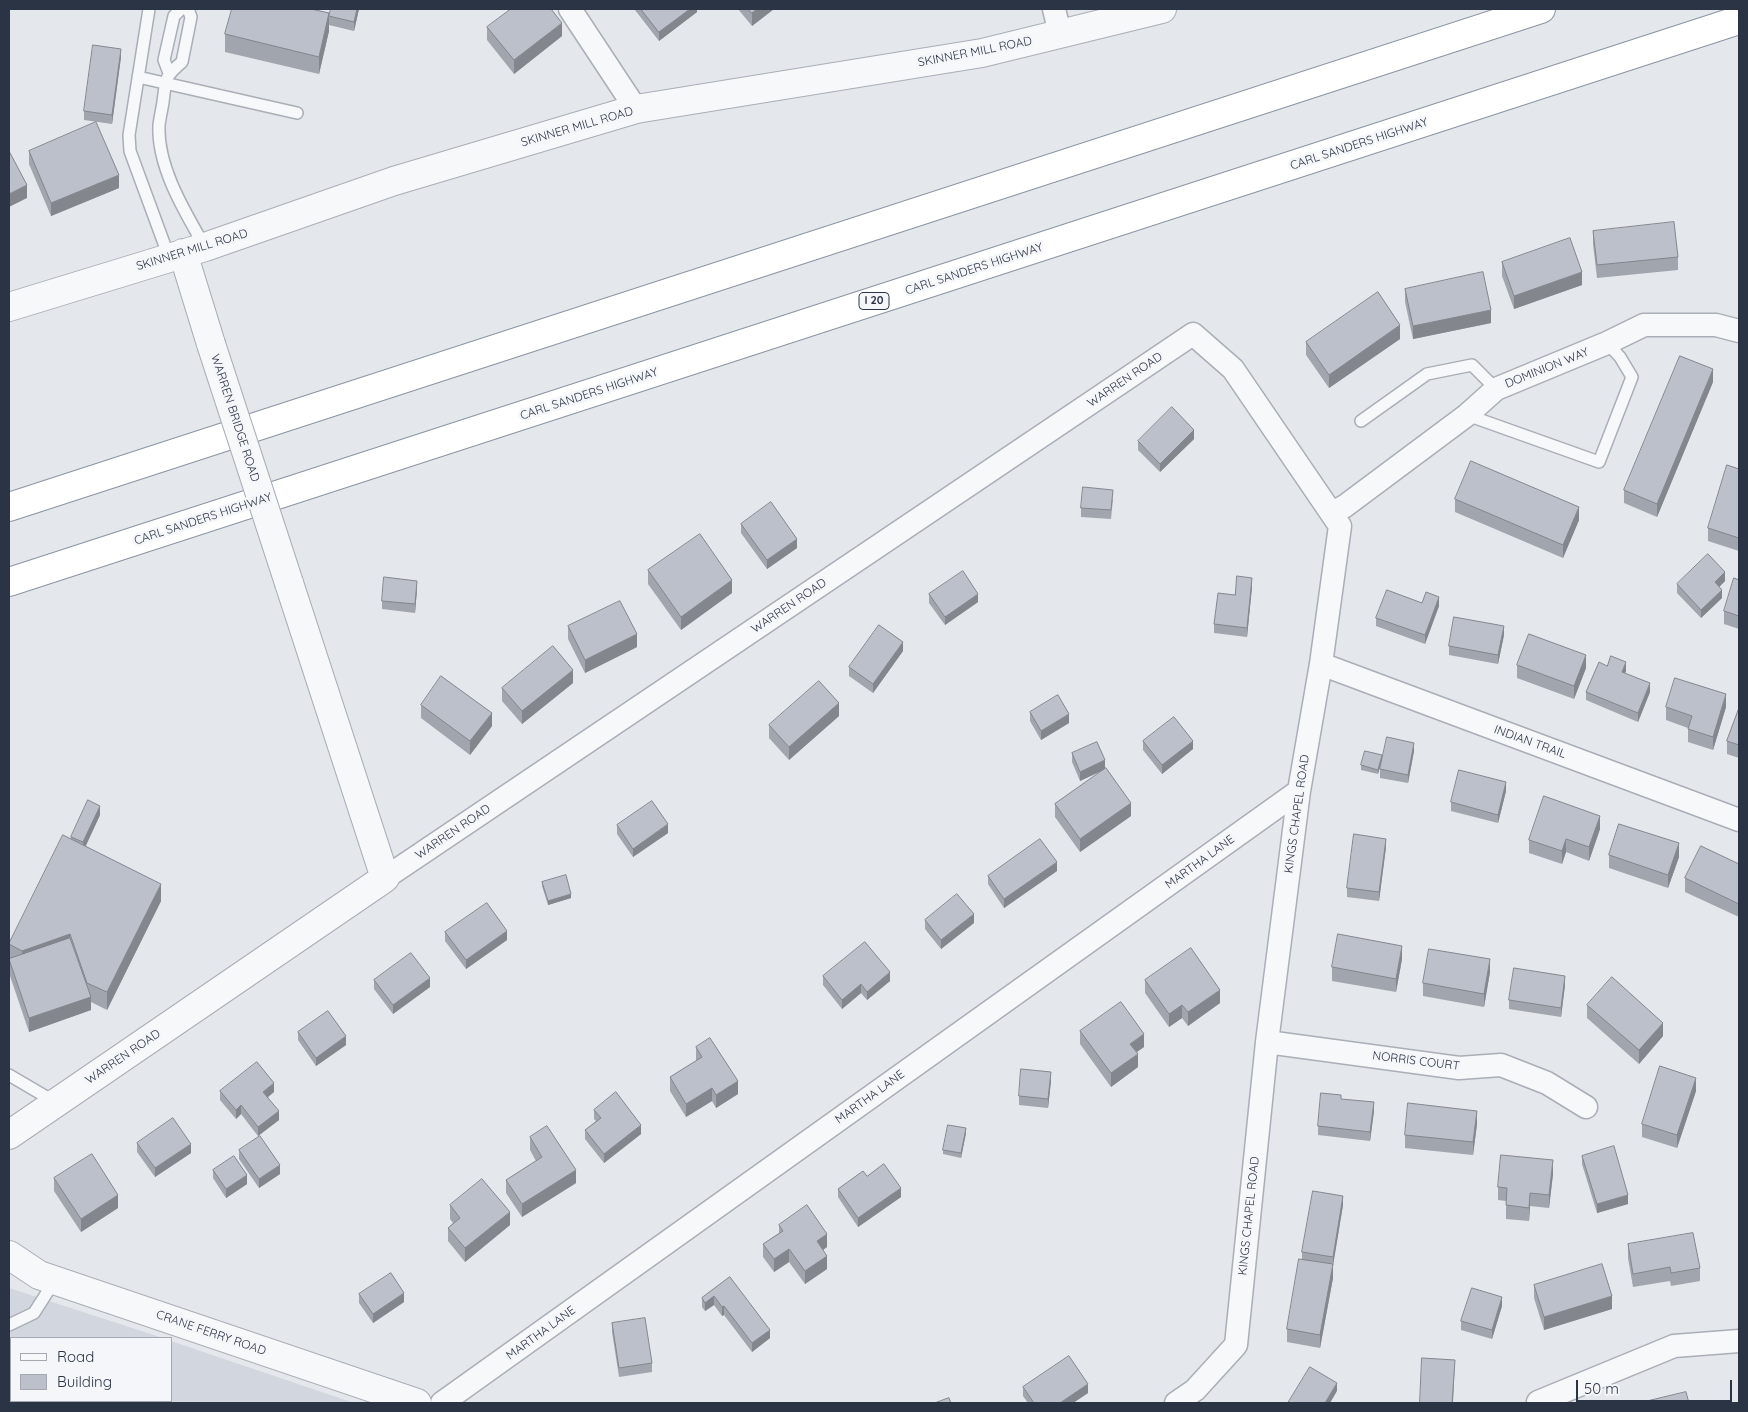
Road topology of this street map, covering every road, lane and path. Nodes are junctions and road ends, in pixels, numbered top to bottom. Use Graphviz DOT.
graph roads {
  1 [pos="149,9"];
  2 [pos="181,9"];
  3 [pos="188,9"];
  4 [pos="570,9"];
  5 [pos="1162,9"];
  6 [pos="1541,9"];
  7 [pos="1739,20"];
  8 [pos="1057,21"];
  9 [pos="138,77"];
  10 [pos="167,78"];
  11 [pos="636,109"];
  12 [pos="297,113"];
  13 [pos="186,253"];
  14 [pos="9,307"];
  15 [pos="1739,331"];
  16 [pos="1193,334"];
  17 [pos="1607,343"];
  18 [pos="1496,388"];
  19 [pos="1466,414"];
  20 [pos="1361,422"];
  21 [pos="9,506"];
  22 [pos="1332,513"];
  23 [pos="9,582"];
  24 [pos="1321,664"];
  25 [pos="1299,791"];
  26 [pos="1739,820"];
  27 [pos="385,878"];
  28 [pos="1268,1042"];
  29 [pos="9,1075"];
  30 [pos="57,1102"];
  31 [pos="1586,1107"];
  32 [pos="9,1135"];
  33 [pos="9,1255"];
  34 [pos="55,1280"];
  35 [pos="9,1325"];
  36 [pos="1739,1341"];
  37 [pos="1538,1402"];
  38 [pos="417,1403"];
  39 [pos="442,1403"];
  40 [pos="1176,1403"];
  1 -- 9 [label="lane"];
  2 -- 10 [label="lane"];
  3 -- 10 [label="lane"];
  4 -- 11 [label="street"];
  5 -- 8 [label="street, SKINNER MILL ROAD"];
  6 -- 21 [label="highway"];
  7 -- 23 [label="highway, CARL SANDERS HIGHWAY / I 20"];
  8 -- 11 [label="street, SKINNER MILL ROAD"];
  9 -- 10 [label="lane"];
  9 -- 13 [label="lane"];
  10 -- 12 [label="lane"];
  10 -- 13 [label="lane"];
  11 -- 13 [label="street, SKINNER MILL ROAD"];
  13 -- 14 [label="street, SKINNER MILL ROAD"];
  13 -- 27 [label="street, WARREN BRIDGE ROAD, bridge"];
  15 -- 17 [label="street, DOMINION WAY"];
  16 -- 22 [label="street, KINGS CHAPEL ROAD"];
  16 -- 27 [label="street, WARREN ROAD"];
  17 -- 18 [label="street, DOMINION WAY"];
  17 -- 19 [label="lane"];
  18 -- 19 [label="street, DOMINION WAY"];
  18 -- 20 [label="lane"];
  19 -- 22 [label="street, DOMINION WAY"];
  22 -- 24 [label="street, KINGS CHAPEL ROAD"];
  24 -- 25 [label="street, KINGS CHAPEL ROAD"];
  24 -- 26 [label="street, INDIAN TRAIL"];
  25 -- 28 [label="street, KINGS CHAPEL ROAD"];
  25 -- 39 [label="street, MARTHA LANE"];
  27 -- 30 [label="street, WARREN ROAD"];
  28 -- 31 [label="street, NORRIS COURT"];
  28 -- 40 [label="street, KINGS CHAPEL ROAD"];
  29 -- 30 [label="lane"];
  30 -- 32 [label="street, WARREN ROAD"];
  33 -- 34 [label="street, CRANE FERRY ROAD"];
  34 -- 35 [label="lane"];
  34 -- 38 [label="street, CRANE FERRY ROAD"];
  36 -- 37 [label="street"];
}
